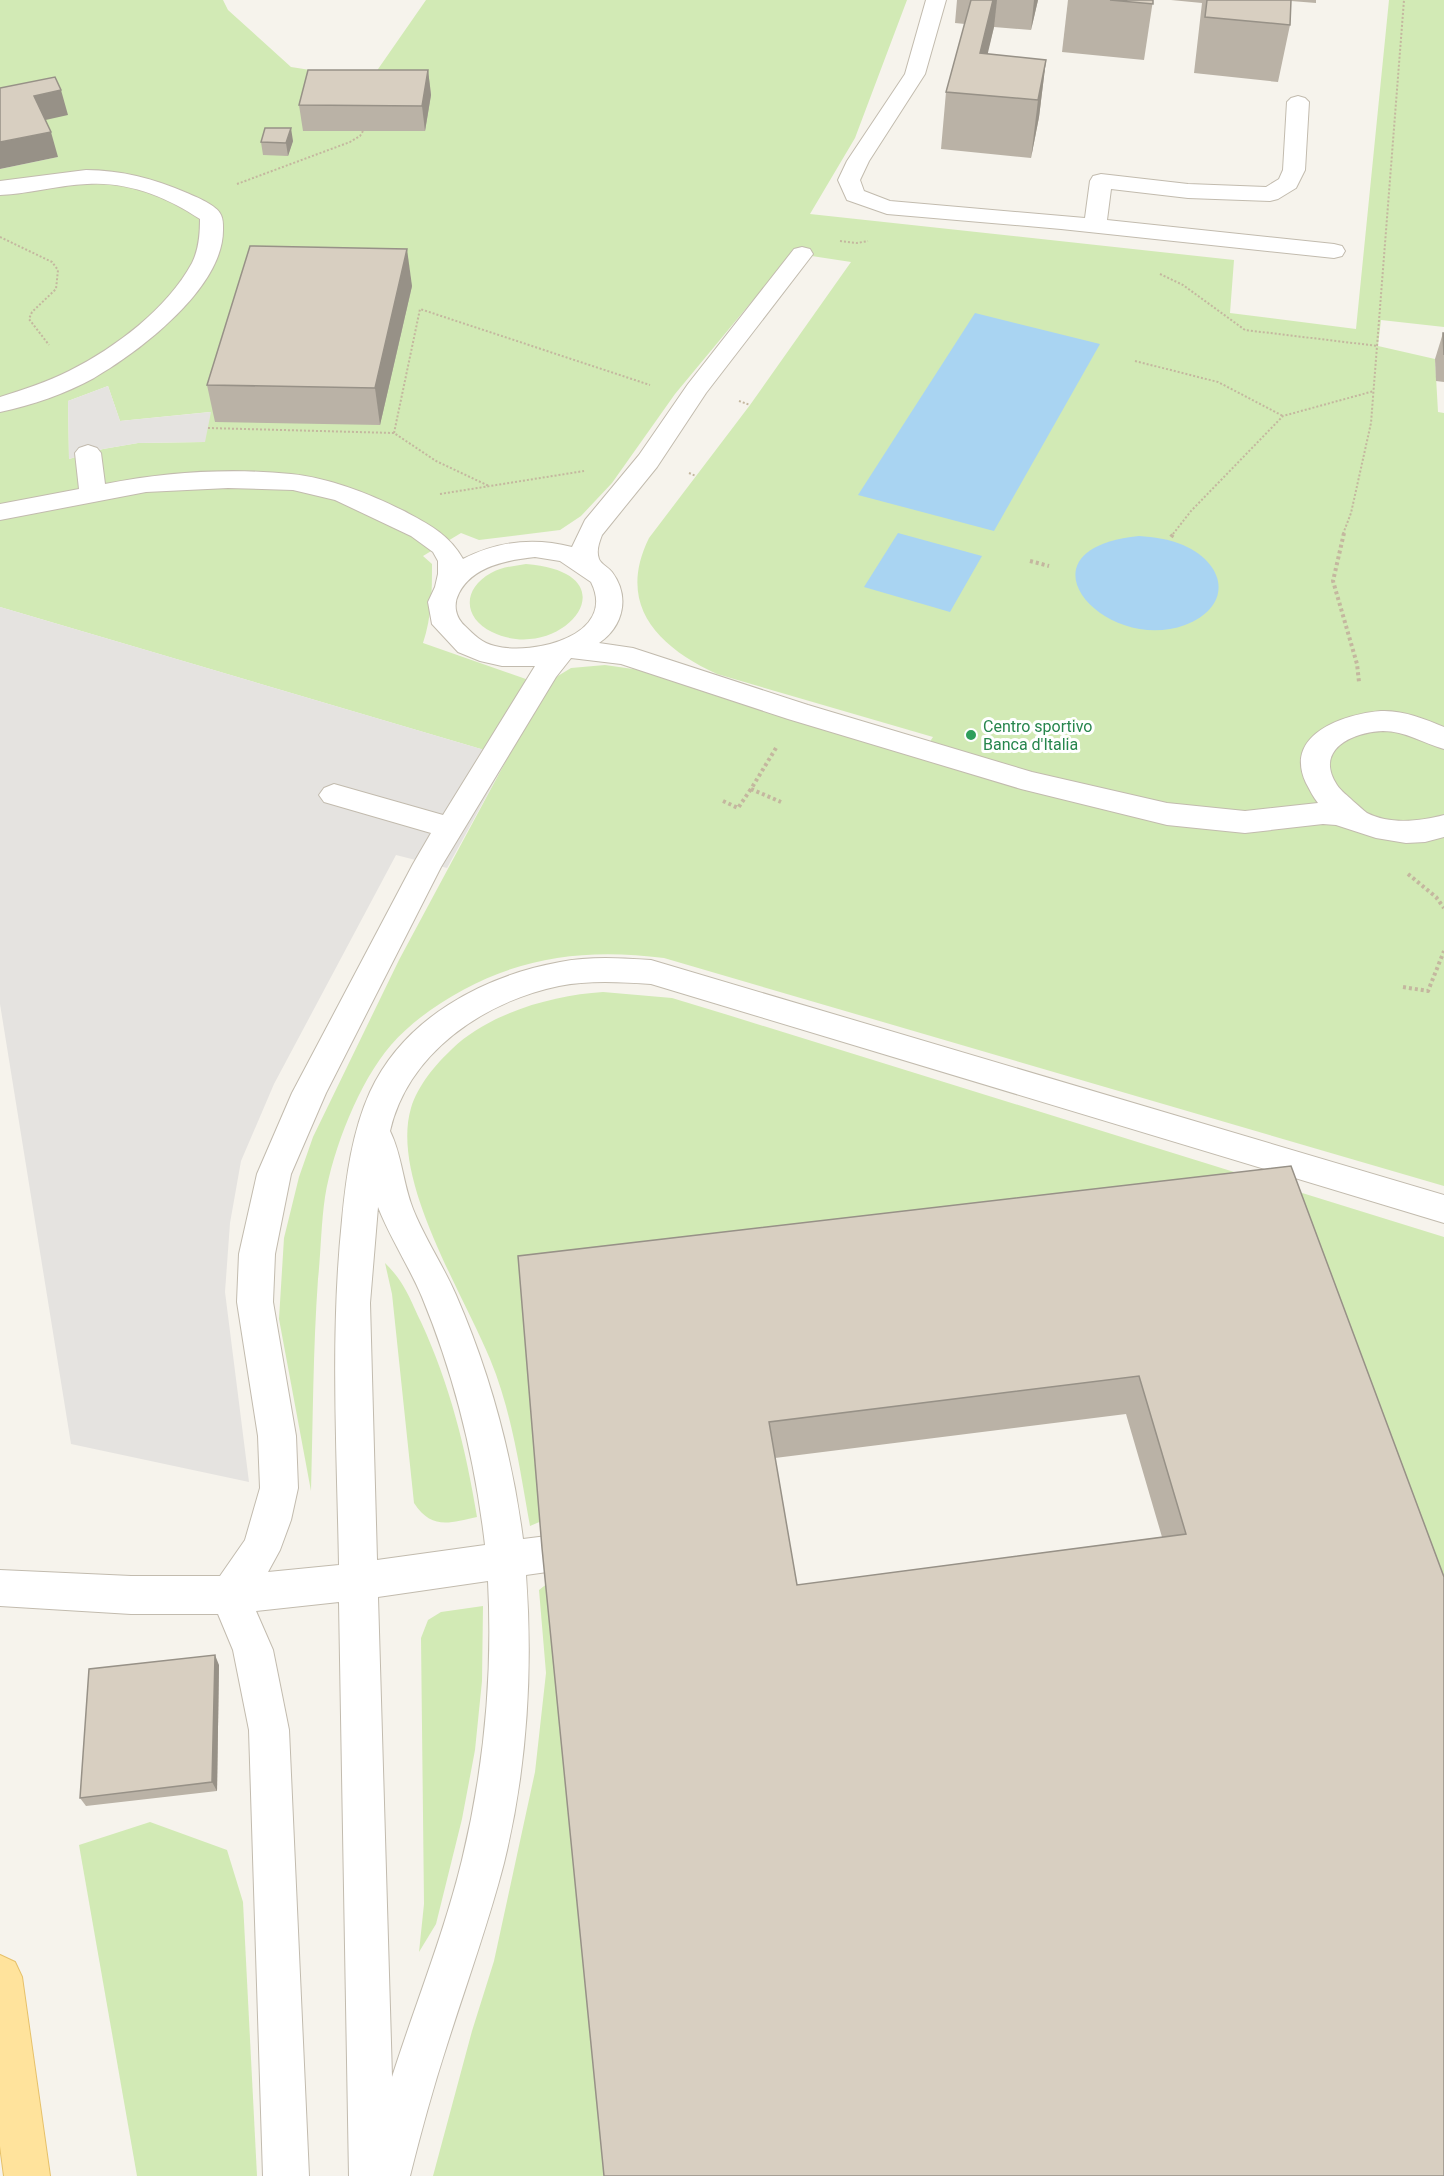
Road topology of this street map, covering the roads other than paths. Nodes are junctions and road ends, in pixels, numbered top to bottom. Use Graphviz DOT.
graph roads {
  1 [pos="936,0"];
  2 [pos="1298,102"];
  3 [pos="0,188"];
  4 [pos="1095,225"];
  5 [pos="1334,251"];
  6 [pos="802,254"];
  7 [pos="0,405"];
  8 [pos="88,453"];
  9 [pos="93,494"];
  10 [pos="0,512"];
  11 [pos="594,526"];
  12 [pos="443,547"];
  13 [pos="552,550"];
  14 [pos="501,552"];
  15 [pos="588,564"];
  16 [pos="448,586"];
  17 [pos="603,623"];
  18 [pos="566,651"];
  19 [pos="517,658"];
  20 [pos="644,661"];
  21 [pos="536,686"];
  22 [pos="1444,739"];
  23 [pos="1316,778"];
  24 [pos="334,795"];
  25 [pos="1283,818"];
  26 [pos="1357,820"];
  27 [pos="1444,826"];
  28 [pos="450,828"];
  29 [pos="375,1121"];
  30 [pos="1444,1209"];
  31 [pos="547,1554"];
  32 [pos="505,1560"];
  33 [pos="359,1581"];
  34 [pos="0,1588"];
  35 [pos="230,1595"];
  36 [pos="0,1977"];
  37 [pos="27,2176"];
  38 [pos="286,2176"];
  39 [pos="372,2176"];
  40 [pos="387,2176"];
  1 -- 4 [label="lane"];
  2 -- 4 [label="lane"];
  3 -- 7 [label="lane"];
  4 -- 5 [label="lane"];
  6 -- 11 [label="lane"];
  8 -- 9 [label="lane"];
  9 -- 10 [label="lane"];
  9 -- 12 [label="lane"];
  11 -- 13 [label="lane"];
  11 -- 15 [label="lane"];
  12 -- 14 [label="lane"];
  12 -- 16 [label="lane"];
  13 -- 14 [label="lane"];
  13 -- 15 [label="lane"];
  14 -- 16 [label="lane"];
  15 -- 17 [label="lane"];
  16 -- 19 [label="lane"];
  17 -- 18 [label="lane"];
  17 -- 20 [label="lane"];
  18 -- 19 [label="lane"];
  18 -- 20 [label="lane"];
  18 -- 21 [label="lane"];
  19 -- 21 [label="lane"];
  20 -- 25 [label="lane"];
  21 -- 28 [label="lane"];
  22 -- 23 [label="lane"];
  23 -- 25 [label="lane"];
  23 -- 26 [label="lane"];
  24 -- 28 [label="lane"];
  25 -- 26 [label="lane"];
  26 -- 27 [label="lane"];
  28 -- 35 [label="lane"];
  29 -- 30 [label="lane"];
  29 -- 32 [label="lane"];
  29 -- 33 [label="lane"];
  31 -- 32 [label="lane"];
  32 -- 33 [label="lane"];
  32 -- 40 [label="lane"];
  33 -- 35 [label="lane"];
  33 -- 39 [label="lane"];
  34 -- 35 [label="lane"];
  35 -- 38 [label="lane"];
  36 -- 37 [label="main road"];
}
